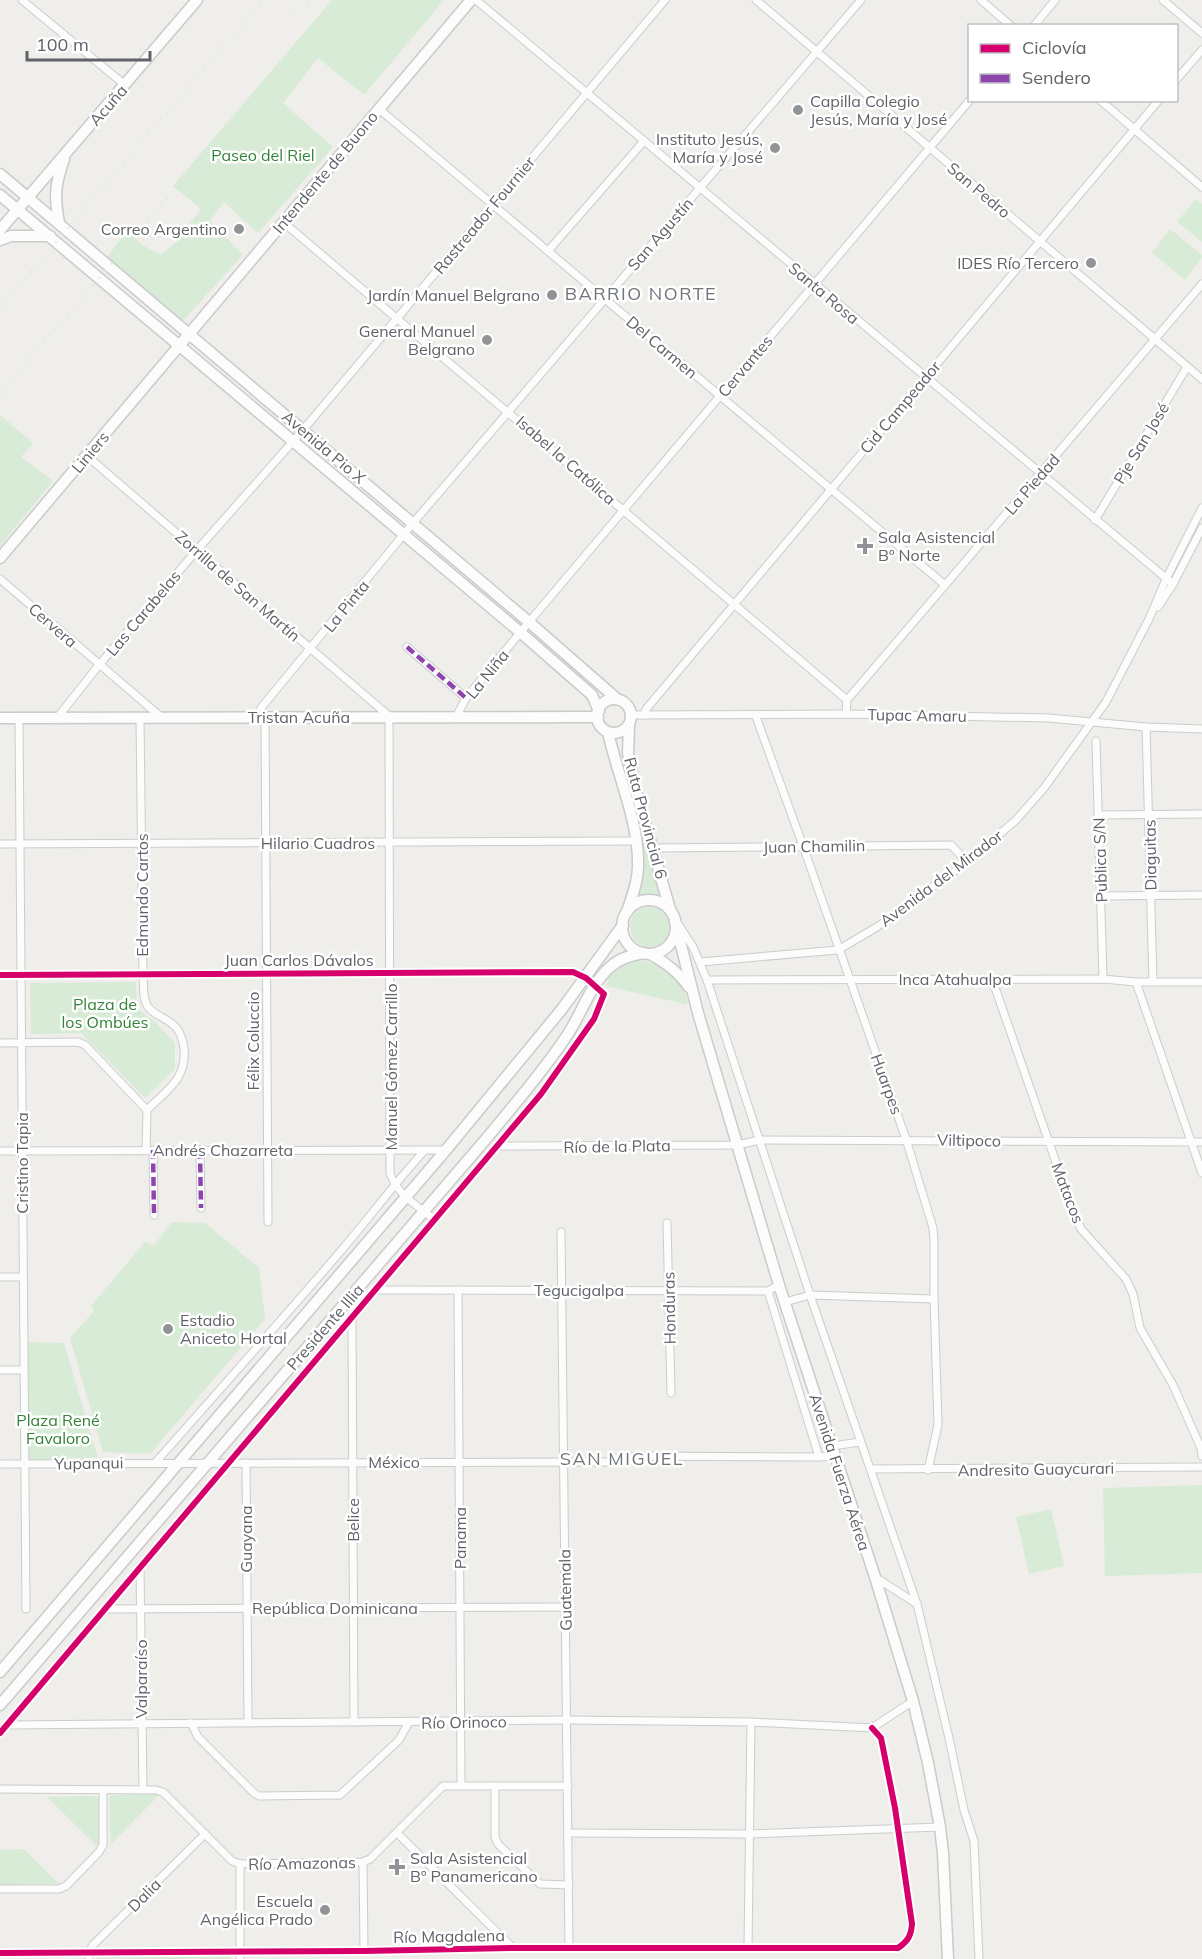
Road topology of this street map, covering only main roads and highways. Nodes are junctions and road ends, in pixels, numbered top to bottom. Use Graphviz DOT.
graph roads {
  1 [pos="197,0"];
  2 [pos="471,0"];
  3 [pos="66,153"];
  4 [pos="0,174"];
  5 [pos="0,195"];
  6 [pos="27,198"];
  7 [pos="17,209"];
  8 [pos="58,223"];
  9 [pos="0,230"];
  10 [pos="50,236"];
  11 [pos="0,240"];
  12 [pos="189,333"];
  13 [pos="179,345"];
  14 [pos="0,558"];
  15 [pos="618,699"];
  16 [pos="598,714"];
  17 [pos="0,718"];
  18 [pos="634,719"];
  19 [pos="608,732"];
  20 [pos="627,912"];
  21 [pos="673,916"];
  22 [pos="622,925"];
  23 [pos="647,953"];
  24 [pos="693,992"];
  25 [pos="2,1668"];
  26 [pos="0,1705"];
  27 [pos="948,1959"];
  1 -- 3 [label="main road, Acuña"];
  2 -- 12 [label="main road, Intendente de Buono"];
  3 -- 6 [label="main road, Acuña"];
  3 -- 8 [label="main road"];
  4 -- 6 [label="main road, Avenida Pio X"];
  5 -- 7 [label="main road, Avenida Pio X"];
  6 -- 7 [label="main road, Acuña"];
  6 -- 8 [label="main road, Avenida Pio X"];
  7 -- 9 [label="main road, Acuña"];
  7 -- 10 [label="main road, Avenida Pio X"];
  8 -- 12 [label="main road, Avenida Pio X"];
  10 -- 11 [label="main road"];
  10 -- 13 [label="main road, Avenida Pio X"];
  12 -- 13 [label="main road, Intendente de Buono"];
  12 -- 15 [label="main road, Avenida Pio X"];
  13 -- 14 [label="main road, Liniers"];
  13 -- 16 [label="main road, Avenida Pio X"];
  15 -- 16 [label="main road"];
  15 -- 18 [label="main road"];
  16 -- 17 [label="main road, Tristan Acuña"];
  16 -- 19 [label="main road"];
  18 -- 19 [label="main road"];
  18 -- 21 [label="main road, Ruta Provincial 6"];
  19 -- 20 [label="main road, Ruta Provincial 6"];
  20 -- 21 [label="main road"];
  20 -- 22 [label="main road"];
  21 -- 23 [label="main road"];
  21 -- 24 [label="main road, Ruta Provincial 6"];
  22 -- 23 [label="main road"];
  22 -- 25 [label="main road, Presidente Illia"];
  23 -- 24 [label="main road"];
  23 -- 26 [label="main road, Presidente Illia"];
  24 -- 27 [label="main road, Avenida Fuerza Aérea"];
}
